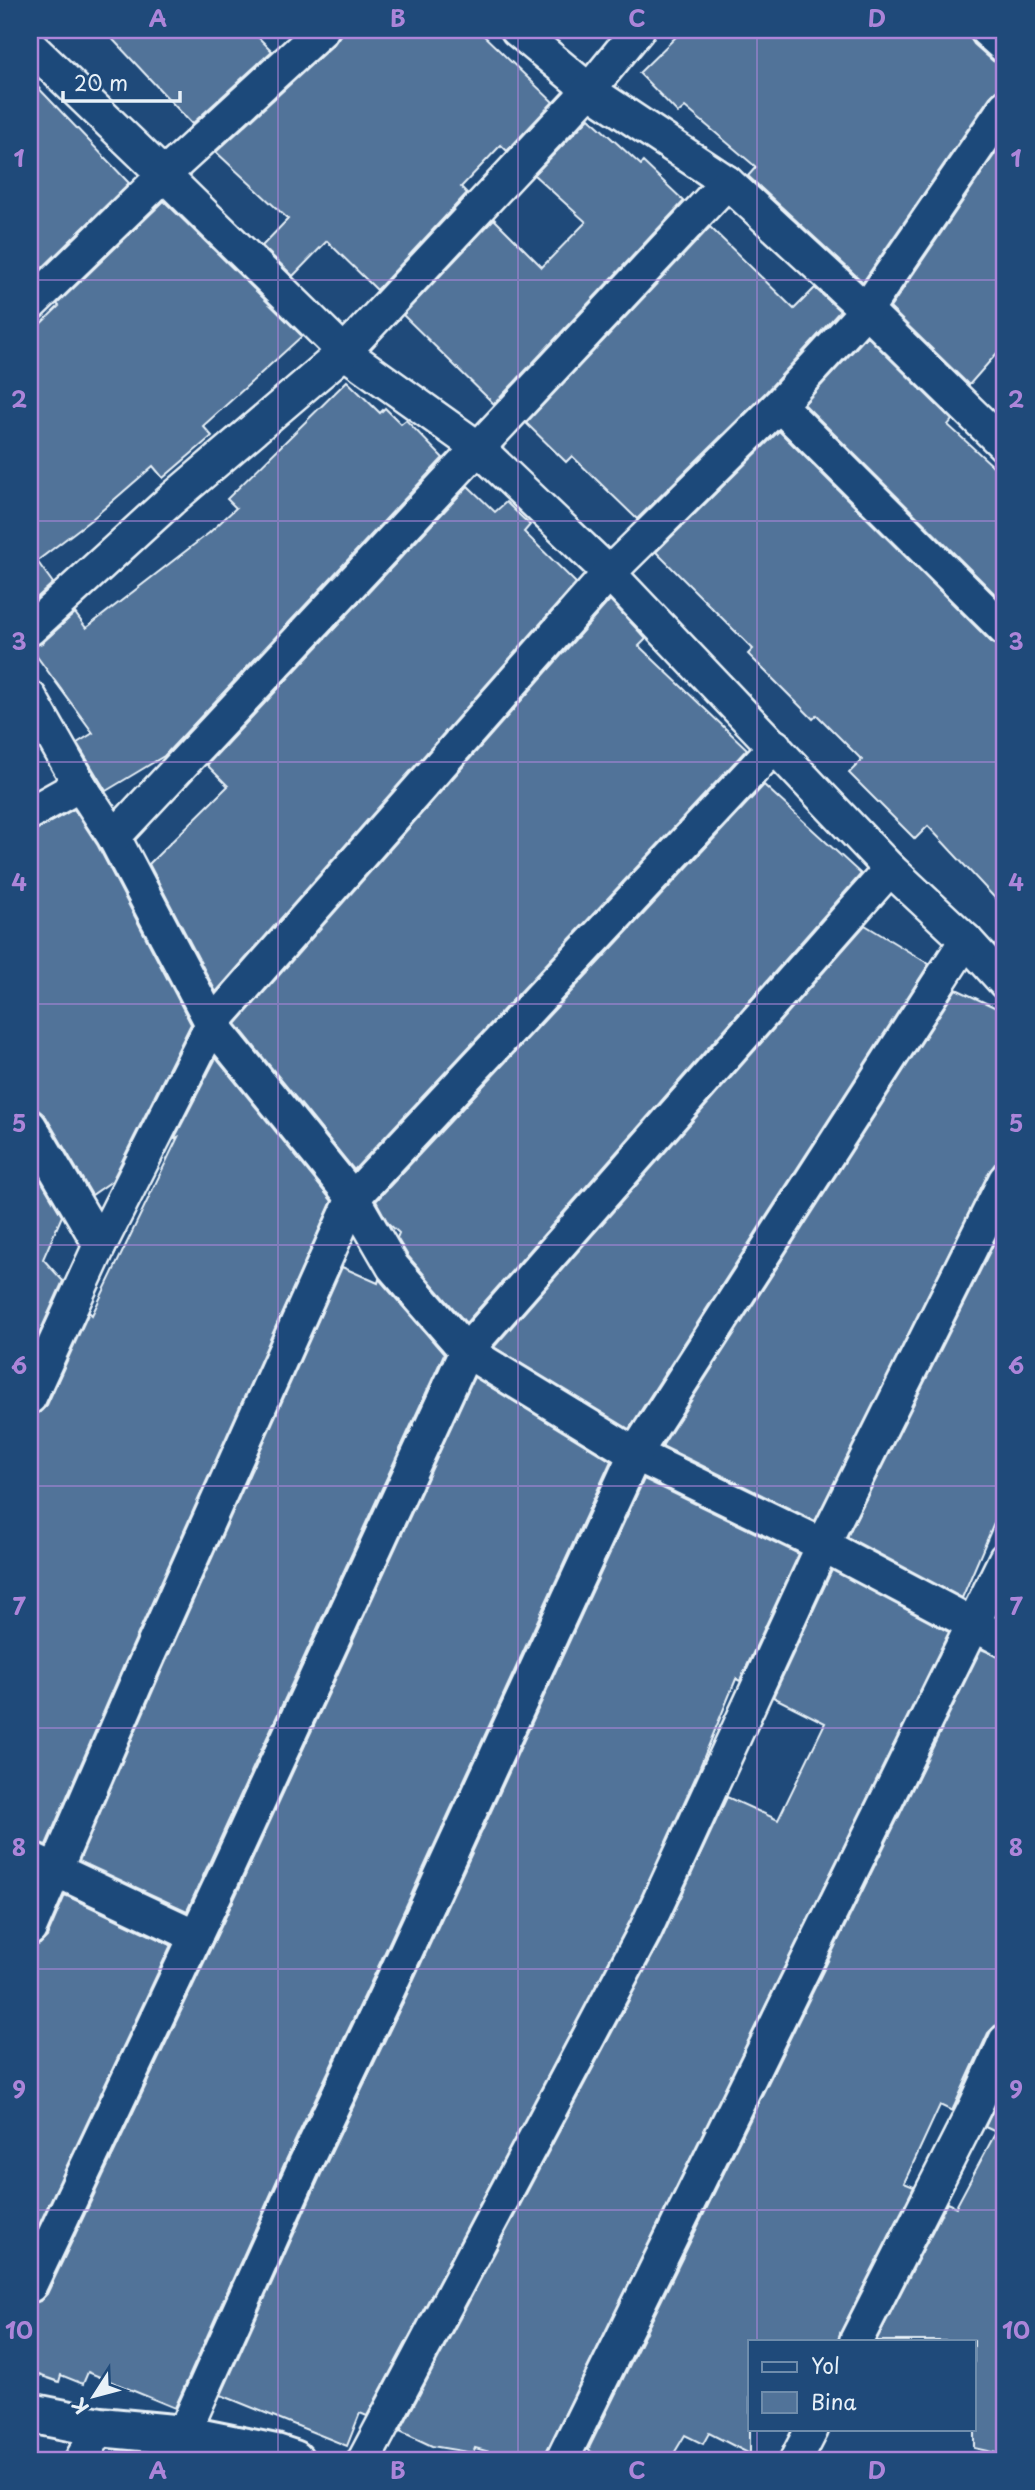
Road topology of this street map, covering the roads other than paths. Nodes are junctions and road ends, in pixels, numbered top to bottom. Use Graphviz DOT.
graph roads {
  1 [pos="322,30"];
  2 [pos="517,30"];
  3 [pos="638,30"];
  4 [pos="986,30"];
  5 [pos="30,46"];
  6 [pos="1005,47"];
  7 [pos="589,90"];
  8 [pos="1005,107"];
  9 [pos="164,175"];
  10 [pos="727,182"];
  11 [pos="32,298"];
  12 [pos="866,310"];
  13 [pos="344,352"];
  14 [pos="779,405"];
  15 [pos="1005,446"];
  16 [pos="477,447"];
  17 [pos="609,573"];
  18 [pos="30,629"];
  19 [pos="1005,630"];
  20 [pos="30,697"];
  21 [pos="775,746"];
  22 [pos="80,785"];
  23 [pos="30,813"];
  24 [pos="114,836"];
  25 [pos="890,869"];
  26 [pos="966,940"];
  27 [pos="1005,983"];
  28 [pos="212,1024"];
  29 [pos="30,1126"];
  30 [pos="1005,1180"];
  31 [pos="353,1198"];
  32 [pos="100,1245"];
  33 [pos="466,1351"];
  34 [pos="30,1397"];
  35 [pos="635,1454"];
  36 [pos="823,1545"];
  37 [pos="1005,1559"];
  38 [pos="972,1625"];
  39 [pos="1005,1641"];
  40 [pos="43,1865"];
  41 [pos="30,1929"];
  42 [pos="196,1936"];
  43 [pos="1005,2041"];
  44 [pos="30,2286"];
  45 [pos="857,2340"];
  46 [pos="30,2413"];
  47 [pos="100,2427"];
  48 [pos="811,2430"];
  49 [pos="183,2435"];
  50 [pos="281,2458"];
  51 [pos="81,2460"];
  52 [pos="364,2460"];
  53 [pos="562,2460"];
  54 [pos="796,2460"];
  1 -- 9 [label="street"];
  2 -- 7 [label="street"];
  3 -- 7 [label="street"];
  4 -- 6 [label="street"];
  5 -- 9 [label="street"];
  7 -- 10 [label="street"];
  7 -- 13 [label="street"];
  8 -- 12 [label="street"];
  9 -- 11 [label="street"];
  9 -- 13 [label="street"];
  10 -- 12 [label="street"];
  10 -- 16 [label="street"];
  12 -- 14 [label="street"];
  12 -- 15 [label="street"];
  13 -- 16 [label="street"];
  13 -- 18 [label="street"];
  14 -- 17 [label="street"];
  14 -- 19 [label="street"];
  16 -- 17 [label="street"];
  16 -- 24 [label="street"];
  17 -- 21 [label="street"];
  17 -- 28 [label="street"];
  20 -- 22 [label="street"];
  21 -- 25 [label="street"];
  21 -- 31 [label="street"];
  22 -- 23 [label="street"];
  22 -- 24 [label="street"];
  24 -- 28 [label="street"];
  25 -- 26 [label="street"];
  25 -- 33 [label="street"];
  26 -- 27 [label="street"];
  26 -- 35 [label="street"];
  28 -- 31 [label="street"];
  28 -- 32 [label="street"];
  29 -- 32 [label="street"];
  30 -- 36 [label="street"];
  31 -- 33 [label="street"];
  31 -- 40 [label="street"];
  32 -- 34 [label="street"];
  33 -- 35 [label="street"];
  33 -- 42 [label="street"];
  35 -- 36 [label="street"];
  35 -- 49 [label="street"];
  36 -- 38 [label="street"];
  36 -- 52 [label="street"];
  37 -- 38 [label="street"];
  38 -- 39 [label="street"];
  38 -- 53 [label="street"];
  40 -- 41 [label="street"];
  40 -- 42 [label="street"];
  42 -- 44 [label="street"];
  43 -- 45 [label="street"];
  46 -- 47 [label="street"];
  47 -- 49 [label="street"];
  47 -- 51 [label="street"];
  48 -- 54 [label="street"];
  49 -- 50 [label="street"];
}
